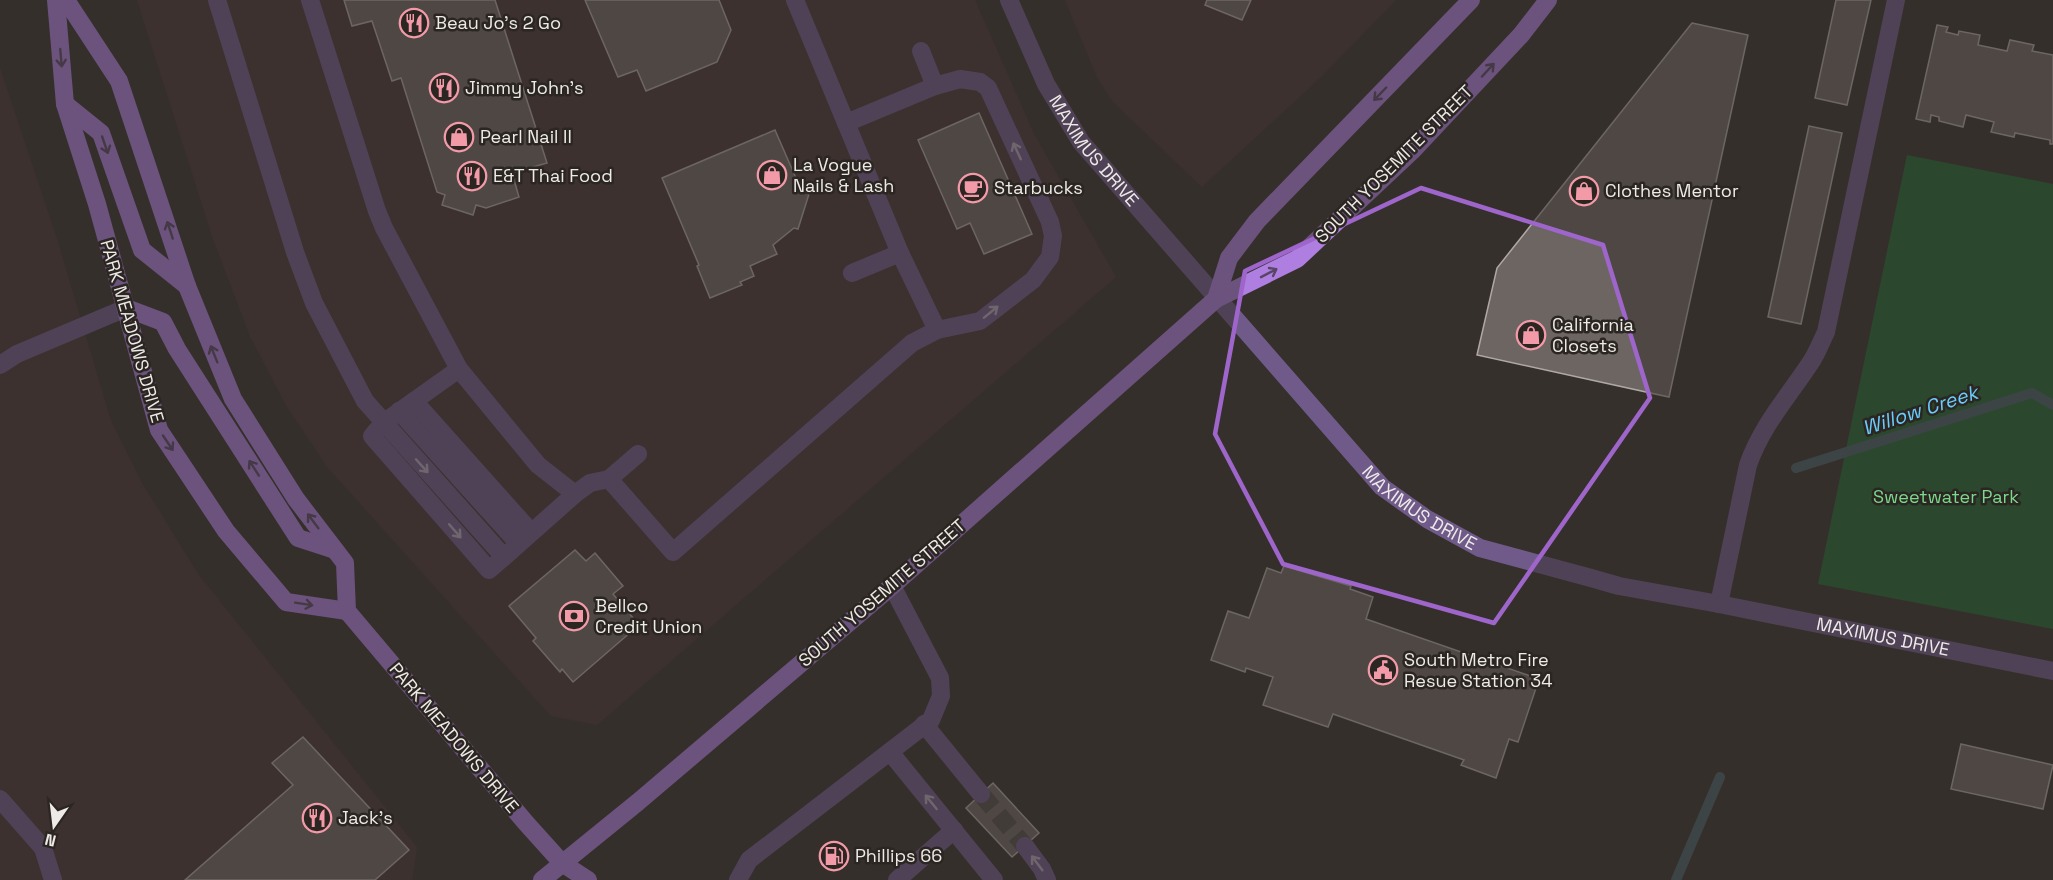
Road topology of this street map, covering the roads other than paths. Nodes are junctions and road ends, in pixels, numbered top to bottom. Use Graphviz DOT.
graph roads {
  1 [pos="56,0"];
  2 [pos="66,0"];
  3 [pos="217,0"];
  4 [pos="310,0"];
  5 [pos="795,0"];
  6 [pos="1009,0"];
  7 [pos="1471,0"];
  8 [pos="1548,0"];
  9 [pos="1896,0"];
  10 [pos="921,51"];
  11 [pos="934,86"];
  12 [pos="65,104"];
  13 [pos="846,123"];
  14 [pos="900,253"];
  15 [pos="852,273"];
  16 [pos="187,286"];
  17 [pos="1216,299"];
  18 [pos="126,308"];
  19 [pos="937,330"];
  20 [pos="0,365"];
  21 [pos="459,369"];
  22 [pos="406,406"];
  23 [pos="383,423"];
  24 [pos="639,454"];
  25 [pos="609,479"];
  26 [pos="574,494"];
  27 [pos="524,538"];
  28 [pos="335,550"];
  29 [pos="892,586"];
  30 [pos="1719,604"];
  31 [pos="347,611"];
  32 [pos="2053,671"];
  33 [pos="924,724"];
  34 [pos="890,752"];
  35 [pos="981,794"];
  36 [pos="0,799"];
  37 [pos="954,830"];
  38 [pos="1025,846"];
  39 [pos="565,872"];
  40 [pos="53,880"];
  41 [pos="542,880"];
  42 [pos="588,880"];
  43 [pos="738,880"];
  44 [pos="897,880"];
  45 [pos="994,880"];
  46 [pos="1047,880"];
  1 -- 12 [label="main road, PARK MEADOWS DRIVE, one-way"];
  16 -- 2 [label="main road, one-way"];
  3 -- 23 [label="street"];
  4 -- 21 [label="street"];
  5 -- 13 [label="street"];
  6 -- 17 [label="street, MAXIMUS DRIVE"];
  7 -- 17 [label="main road, one-way"];
  17 -- 8 [label="main road, SOUTH YOSEMITE STREET, one-way"];
  9 -- 30 [label="street"];
  10 -- 11 [label="street"];
  11 -- 13 [label="street"];
  19 -- 11 [label="street, one-way"];
  12 -- 16 [label="main road, one-way"];
  12 -- 18 [label="main road, PARK MEADOWS DRIVE"];
  13 -- 14 [label="street"];
  14 -- 15 [label="street"];
  14 -- 19 [label="street"];
  28 -- 16 [label="main road, one-way"];
  17 -- 29 [label="main road, SOUTH YOSEMITE STREET"];
  17 -- 30 [label="street, MAXIMUS DRIVE"];
  18 -- 20 [label="street"];
  28 -- 18 [label="main road, one-way"];
  18 -- 31 [label="main road, PARK MEADOWS DRIVE, one-way"];
  19 -- 25 [label="street"];
  21 -- 22 [label="street"];
  21 -- 26 [label="street"];
  22 -- 23 [label="street"];
  22 -- 27 [label="street"];
  23 -- 27 [label="street, one-way"];
  24 -- 25 [label="street"];
  25 -- 26 [label="street"];
  26 -- 27 [label="street"];
  28 -- 31 [label="main road"];
  29 -- 33 [label="street"];
  29 -- 39 [label="main road, SOUTH YOSEMITE STREET"];
  30 -- 32 [label="street, MAXIMUS DRIVE"];
  31 -- 39 [label="main road, PARK MEADOWS DRIVE"];
  33 -- 34 [label="street"];
  33 -- 35 [label="street"];
  37 -- 34 [label="street, one-way"];
  34 -- 43 [label="street"];
  36 -- 40 [label="street"];
  37 -- 44 [label="street"];
  37 -- 45 [label="street"];
  46 -- 38 [label="street, one-way"];
  39 -- 41 [label="main road, SOUTH YOSEMITE STREET"];
  39 -- 42 [label="main road, PARK MEADOWS DRIVE"];
}
